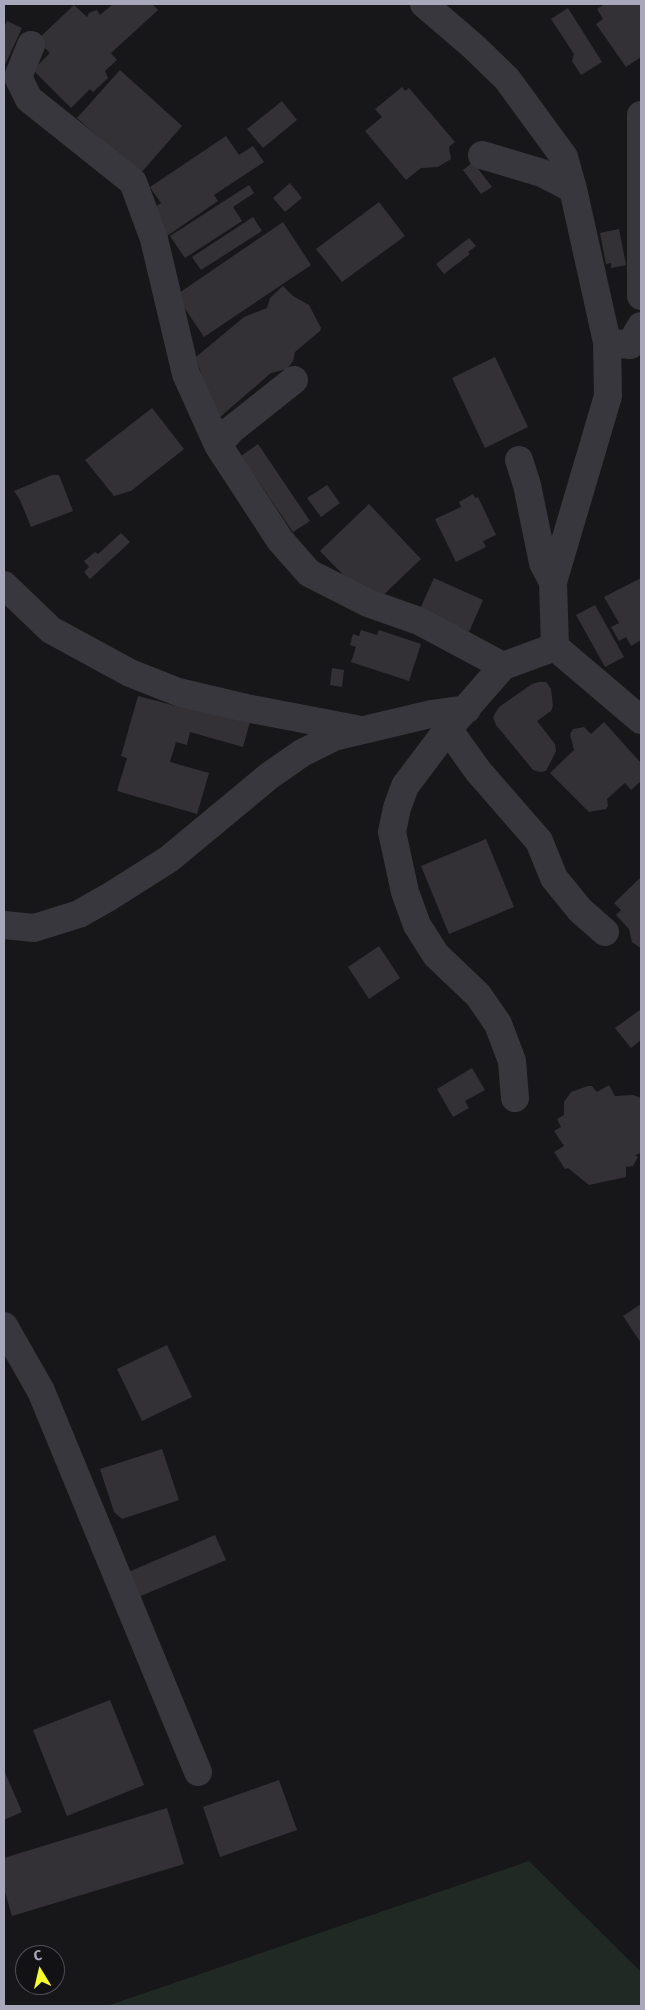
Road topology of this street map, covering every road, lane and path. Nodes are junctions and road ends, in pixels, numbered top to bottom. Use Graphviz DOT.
graph roads {
  1 [pos="424,4"];
  2 [pos="31,45"];
  3 [pos="641,115"];
  4 [pos="482,155"];
  5 [pos="573,189"];
  6 [pos="641,296"];
  7 [pos="630,343"];
  8 [pos="294,380"];
  9 [pos="218,445"];
  10 [pos="519,460"];
  11 [pos="553,582"];
  12 [pos="4,585"];
  13 [pos="555,647"];
  14 [pos="503,666"];
  15 [pos="467,709"];
  16 [pos="641,720"];
  17 [pos="360,729"];
  18 [pos="448,729"];
  19 [pos="4,925"];
  20 [pos="605,932"];
  21 [pos="515,1098"];
  22 [pos="4,1326"];
  23 [pos="198,1772"];
  1 -- 5 [label="street"];
  2 -- 9 [label="street"];
  3 -- 6 [label="street"];
  4 -- 5 [label="street"];
  5 -- 7 [label="street"];
  7 -- 11 [label="street"];
  8 -- 9 [label="street"];
  9 -- 14 [label="street"];
  10 -- 11 [label="street"];
  11 -- 13 [label="street"];
  12 -- 17 [label="street"];
  13 -- 14 [label="street"];
  13 -- 16 [label="street"];
  14 -- 15 [label="street"];
  15 -- 17 [label="street"];
  15 -- 18 [label="street"];
  17 -- 19 [label="street"];
  18 -- 20 [label="street"];
  18 -- 21 [label="street"];
  22 -- 23 [label="street"];
}
